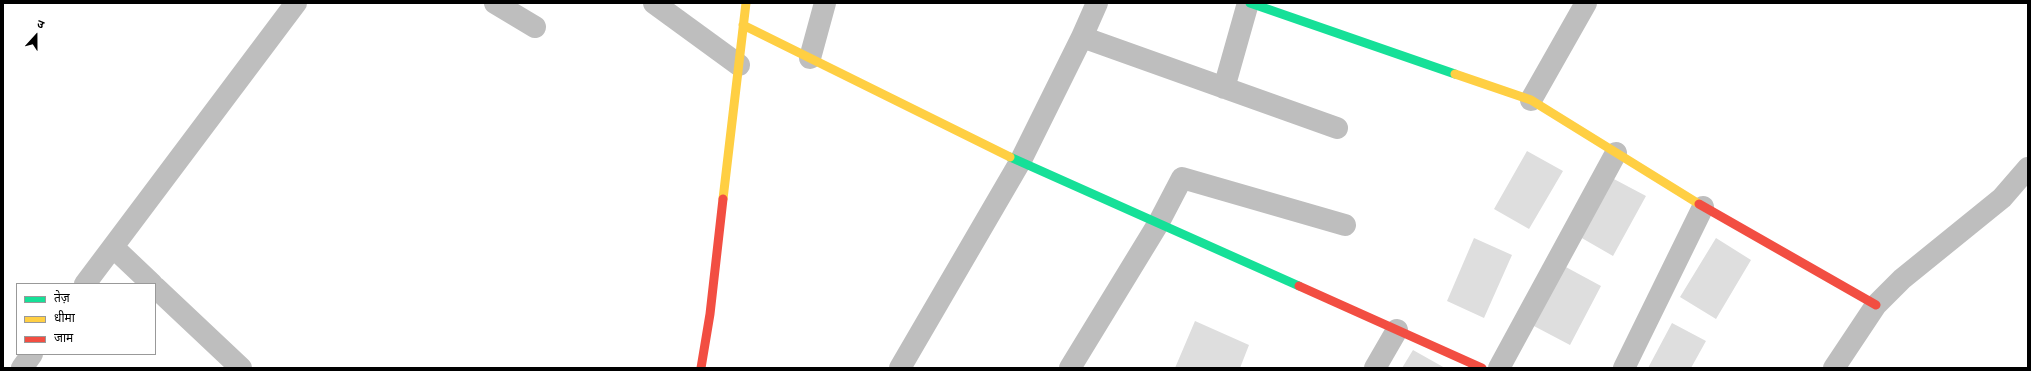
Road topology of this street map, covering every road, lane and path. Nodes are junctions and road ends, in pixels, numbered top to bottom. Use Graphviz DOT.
graph roads {
  1 [pos="296,3"];
  2 [pos="495,3"];
  3 [pos="654,3"];
  4 [pos="746,3"];
  5 [pos="825,3"];
  6 [pos="1097,3"];
  7 [pos="1249,3"];
  8 [pos="1586,3"];
  9 [pos="743,25"];
  10 [pos="535,27"];
  11 [pos="1082,37"];
  12 [pos="810,58"];
  13 [pos="740,65"];
  14 [pos="1224,88"];
  15 [pos="1531,100"];
  16 [pos="1337,128"];
  17 [pos="1616,153"];
  18 [pos="1020,162"];
  19 [pos="2028,168"];
  20 [pos="1703,207"];
  21 [pos="1158,224"];
  22 [pos="1345,225"];
  23 [pos="113,247"];
  24 [pos="86,283"];
  25 [pos="151,283"];
  26 [pos="156,288"];
  27 [pos="1876,306"];
  28 [pos="1398,330"];
  29 [pos="31,355"];
  30 [pos="22,368"];
  31 [pos="241,368"];
  32 [pos="701,368"];
  33 [pos="900,368"];
  34 [pos="1070,368"];
  35 [pos="1375,368"];
  36 [pos="1482,368"];
  37 [pos="1499,368"];
  38 [pos="1624,368"];
  39 [pos="1834,368"];
  1 -- 23 [label="street"];
  2 -- 10 [label="street"];
  3 -- 13 [label="street"];
  4 -- 9 [label="street"];
  5 -- 12 [label="street"];
  6 -- 11 [label="street"];
  7 -- 14 [label="street"];
  7 -- 15 [label="street"];
  8 -- 15 [label="street"];
  9 -- 12 [label="street"];
  9 -- 13 [label="street"];
  11 -- 14 [label="street"];
  11 -- 18 [label="street"];
  12 -- 18 [label="street"];
  13 -- 32 [label="street"];
  14 -- 16 [label="street"];
  15 -- 17 [label="street"];
  17 -- 20 [label="street"];
  17 -- 37 [label="street"];
  18 -- 21 [label="street"];
  18 -- 33 [label="street"];
  19 -- 27 [label="street"];
  20 -- 27 [label="street"];
  20 -- 38 [label="street"];
  21 -- 22 [label="street"];
  21 -- 28 [label="street"];
  21 -- 34 [label="street"];
  23 -- 24 [label="street"];
  23 -- 25 [label="street"];
  26 -- 31 [label="street"];
  27 -- 39 [label="street"];
  28 -- 35 [label="street"];
  28 -- 36 [label="street"];
  29 -- 30 [label="street"];
}
